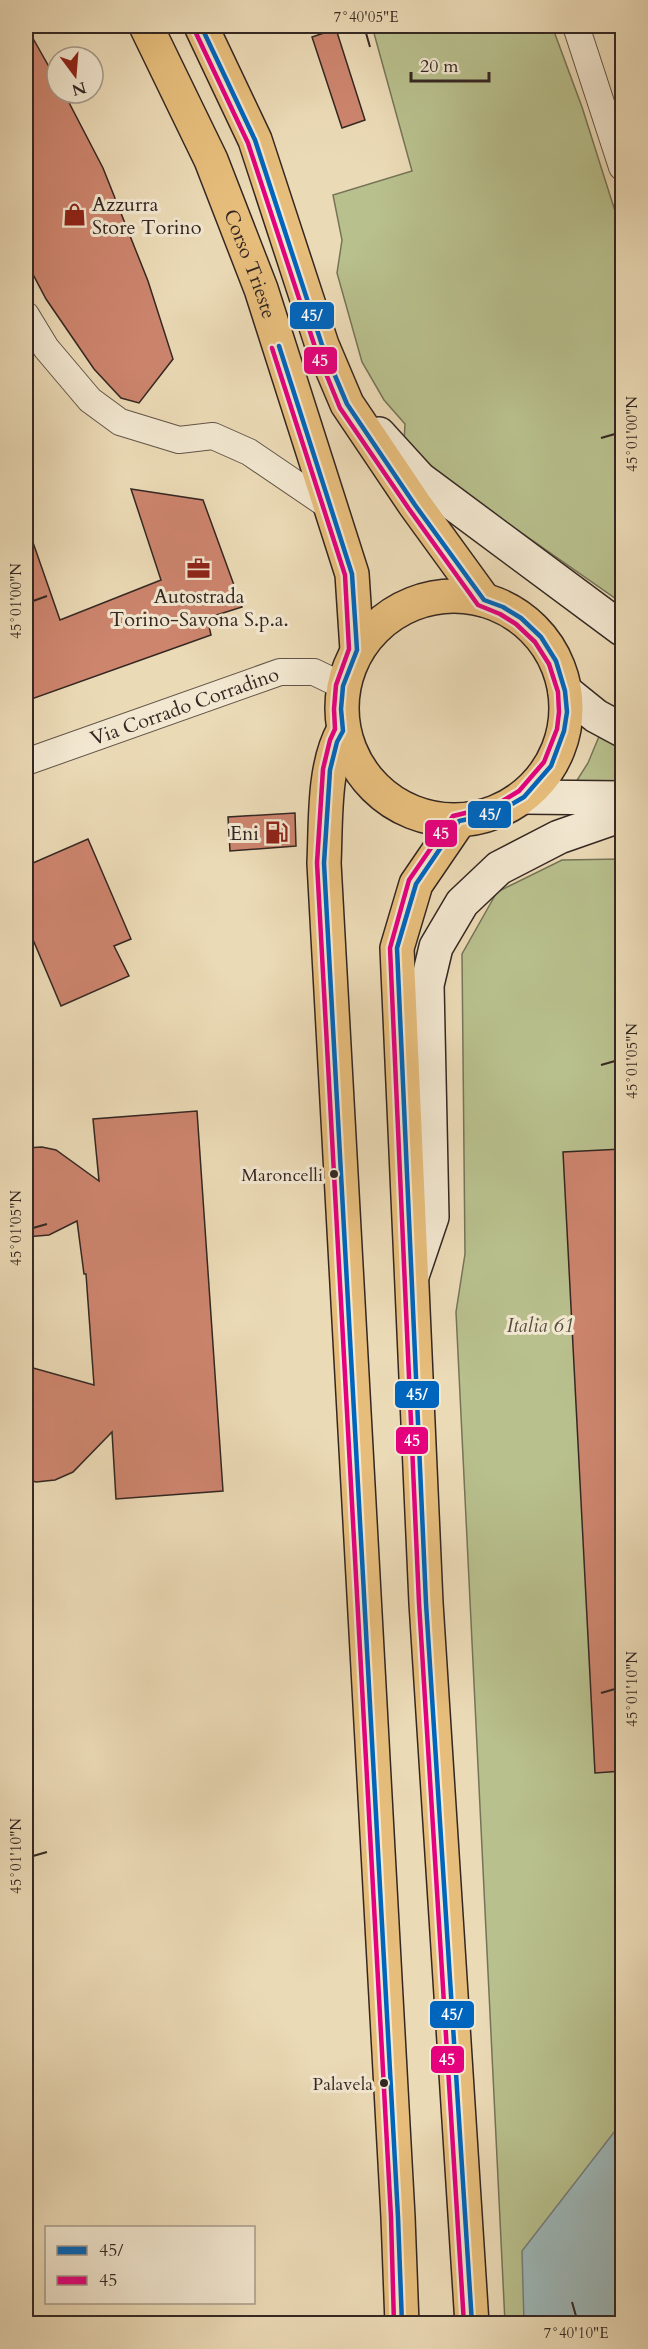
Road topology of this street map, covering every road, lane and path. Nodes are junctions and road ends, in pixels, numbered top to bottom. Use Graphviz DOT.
graph roads {
  1 [pos="146,26"];
  2 [pos="201,26"];
  3 [pos="576,26"];
  4 [pos="622,167"];
  5 [pos="26,315"];
  6 [pos="347,404"];
  7 [pos="330,507"];
  8 [pos="484,600"];
  9 [pos="622,629"];
  10 [pos="357,651"];
  11 [pos="343,686"];
  12 [pos="566,691"];
  13 [pos="622,730"];
  14 [pos="343,731"];
  15 [pos="26,762"];
  16 [pos="524,796"];
  17 [pos="622,798"];
  18 [pos="622,815"];
  19 [pos="459,821"];
  20 [pos="411,1277"];
  21 [pos="402,2324"];
  22 [pos="472,2324"];
  1 -- 7 [label="main road, Corso Trieste"];
  2 -- 6 [label="main road"];
  3 -- 4 [label="street"];
  5 -- 7 [label="street"];
  6 -- 8 [label="main road"];
  6 -- 9 [label="main road"];
  7 -- 10 [label="main road, Corso Trieste"];
  8 -- 10 [label="main road"];
  8 -- 12 [label="main road"];
  10 -- 11 [label="main road"];
  11 -- 14 [label="main road"];
  11 -- 15 [label="street, Via Corrado Corradino"];
  12 -- 13 [label="main road"];
  12 -- 16 [label="main road"];
  14 -- 19 [label="main road"];
  14 -- 21 [label="main road"];
  16 -- 17 [label="main road"];
  16 -- 19 [label="main road"];
  18 -- 20 [label="main road"];
  19 -- 20 [label="main road"];
  20 -- 22 [label="main road"];
}
